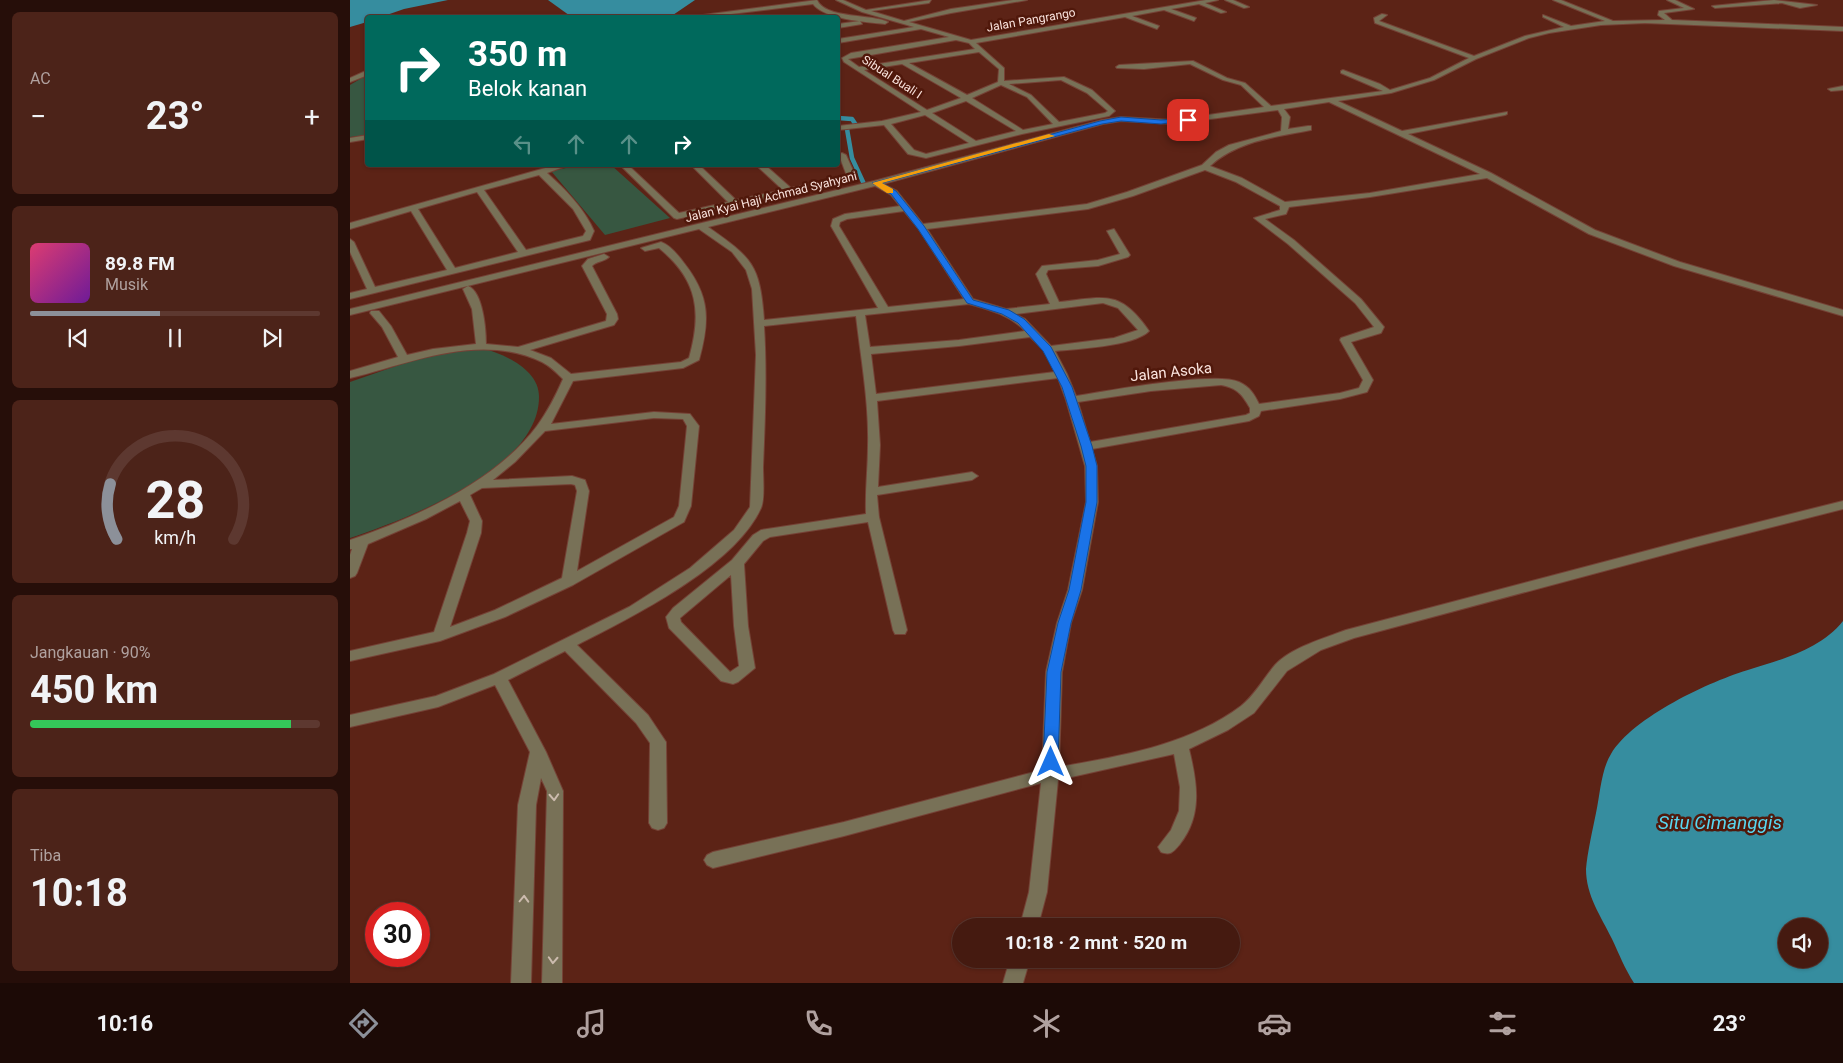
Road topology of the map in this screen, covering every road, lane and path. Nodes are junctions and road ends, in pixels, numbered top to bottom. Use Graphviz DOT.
graph roads {
  1 [pos="843,0"];
  2 [pos="1024,0"];
  3 [pos="1214,0"];
  4 [pos="1228,0"];
  5 [pos="1556,0"];
  6 [pos="1670,0"];
  7 [pos="814,1"];
  8 [pos="927,1"];
  9 [pos="1780,1"];
  10 [pos="1200,3"];
  11 [pos="1814,5"];
  12 [pos="1246,7"];
  13 [pos="1130,9"];
  14 [pos="1164,9"];
  15 [pos="864,11"];
  16 [pos="951,12"];
  17 [pos="1223,12"];
  18 [pos="1139,13"];
  19 [pos="1735,13"];
  20 [pos="713,15"];
  21 [pos="1126,15"];
  22 [pos="1384,15"];
  23 [pos="1544,16"];
  24 [pos="1194,19"];
  25 [pos="1750,19"];
  26 [pos="868,22"];
  27 [pos="904,22"];
  28 [pos="1612,22"];
  29 [pos="1671,22"];
  30 [pos="1765,25"];
  31 [pos="840,26"];
  32 [pos="924,27"];
  33 [pos="1158,27"];
  34 [pos="1569,27"];
  35 [pos="1843,29"];
  36 [pos="958,38"];
  37 [pos="840,41"];
  38 [pos="971,42"];
  39 [pos="980,50"];
  40 [pos="1474,58"];
  41 [pos="903,62"];
  42 [pos="1118,67"];
  43 [pos="359,69"];
  44 [pos="858,69"];
  45 [pos="365,70"];
  46 [pos="365,72"];
  47 [pos="1343,72"];
  48 [pos="350,80"];
  49 [pos="1002,83"];
  50 [pos="1843,88"];
  51 [pos="1831,90"];
  52 [pos="1389,92"];
  53 [pos="967,99"];
  54 [pos="1332,101"];
  55 [pos="1280,108"];
  56 [pos="1270,109"];
  57 [pos="927,112"];
  58 [pos="1505,113"];
  59 [pos="887,124"];
  60 [pos="1058,125"];
  61 [pos="840,128"];
  62 [pos="1308,128"];
  63 [pos="1022,132"];
  64 [pos="1284,132"];
  65 [pos="1400,134"];
  66 [pos="365,138"];
  67 [pos="350,140"];
  68 [pos="975,144"];
  69 [pos="840,156"];
  70 [pos="557,167"];
  71 [pos="626,167"];
  72 [pos="697,167"];
  73 [pos="762,167"];
  74 [pos="1205,167"];
  75 [pos="540,171"];
  76 [pos="1488,175"];
  77 [pos="876,183"];
  78 [pos="479,189"];
  79 [pos="790,192"];
  80 [pos="734,203"];
  81 [pos="1284,205"];
  82 [pos="905,208"];
  83 [pos="414,209"];
  84 [pos="350,226"];
  85 [pos="702,227"];
  86 [pos="921,227"];
  87 [pos="1111,231"];
  88 [pos="350,242"];
  89 [pos="523,253"];
  90 [pos="452,271"];
  91 [pos="499,282"];
  92 [pos="468,289"];
  93 [pos="372,290"];
  94 [pos="350,296"];
  95 [pos="970,301"];
  96 [pos="1056,306"];
  97 [pos="884,309"];
  98 [pos="350,312"];
  99 [pos="860,312"];
  100 [pos="1006,312"];
  101 [pos="375,313"];
  102 [pos="1843,313"];
  103 [pos="350,319"];
  104 [pos="760,322"];
  105 [pos="1034,333"];
  106 [pos="481,347"];
  107 [pos="1048,349"];
  108 [pos="519,350"];
  109 [pos="865,351"];
  110 [pos="404,359"];
  111 [pos="1062,374"];
  112 [pos="350,375"];
  113 [pos="568,378"];
  114 [pos="871,398"];
  115 [pos="1072,400"];
  116 [pos="1255,411"];
  117 [pos="542,428"];
  118 [pos="1086,446"];
  119 [pos="972,476"];
  120 [pos="480,484"];
  121 [pos="871,492"];
  122 [pos="464,493"];
  123 [pos="1843,504"];
  124 [pos="874,517"];
  125 [pos="356,543"];
  126 [pos="737,563"];
  127 [pos="695,571"];
  128 [pos="350,573"];
  129 [pos="568,582"];
  130 [pos="712,583"];
  131 [pos="900,630"];
  132 [pos="440,636"];
  133 [pos="567,644"];
  134 [pos="350,656"];
  135 [pos="499,678"];
  136 [pos="350,721"];
  137 [pos="1180,746"];
  138 [pos="538,752"];
  139 [pos="1050,775"];
  140 [pos="658,823"];
  141 [pos="1167,847"];
  142 [pos="713,860"];
  143 [pos="1031,918"];
  144 [pos="1017,968"];
  145 [pos="521,983"];
  146 [pos="552,983"];
  147 [pos="1013,983"];
  1 -- 15 [label="street"];
  2 -- 16 [label="street, Jalan Pangrango"];
  3 -- 10 [label="street, Jalan Pangrango"];
  4 -- 12 [label="street"];
  5 -- 28 [label="street"];
  6 -- 29 [label="street"];
  7 -- 20 [label="street"];
  7 -- 26 [label="street"];
  8 -- 15 [label="street"];
  8 -- 16 [label="street"];
  9 -- 11 [label="street"];
  9 -- 19 [label="street"];
  10 -- 14 [label="street, Jalan Pangrango"];
  10 -- 17 [label="street"];
  13 -- 18 [label="street"];
  14 -- 18 [label="street, Jalan Pangrango"];
  14 -- 24 [label="street"];
  15 -- 27 [label="street"];
  16 -- 27 [label="street, Jalan Pangrango"];
  18 -- 21 [label="street, Jalan Pangrango"];
  21 -- 33 [label="street"];
  21 -- 38 [label="street, Jalan Pangrango"];
  22 -- 40 [label="street"];
  23 -- 34 [label="street"];
  25 -- 30 [label="street"];
  26 -- 27 [label="street"];
  26 -- 31 [label="street"];
  27 -- 32 [label="street"];
  28 -- 29 [label="street, Jalan Kyai Haji Achmad Syahyani"];
  28 -- 34 [label="street, Jalan Kyai Haji Achmad Syahyani"];
  29 -- 30 [label="street, Jalan Kyai Haji Achmad Syahyani"];
  30 -- 35 [label="street, Jalan Kyai Haji Achmad Syahyani"];
  32 -- 36 [label="street"];
  32 -- 37 [label="street"];
  34 -- 40 [label="street, Jalan Kyai Haji Achmad Syahyani"];
  36 -- 38 [label="street"];
  36 -- 44 [label="street, Sibual Buali I"];
  38 -- 39 [label="street"];
  39 -- 41 [label="street"];
  39 -- 49 [label="street"];
  40 -- 52 [label="street, Jalan Kyai Haji Achmad Syahyani"];
  41 -- 44 [label="street"];
  41 -- 53 [label="street"];
  42 -- 56 [label="street"];
  43 -- 45 [label="street"];
  44 -- 57 [label="street, Sibual Buali I"];
  46 -- 48 [label="street"];
  47 -- 52 [label="street"];
  49 -- 53 [label="street"];
  49 -- 60 [label="street"];
  49 -- 60 [label="street"];
  50 -- 51 [label="street"];
  52 -- 54 [label="street, Jalan Kyai Haji Achmad Syahyani"];
  53 -- 57 [label="street"];
  53 -- 63 [label="street"];
  54 -- 55 [label="street, Jalan Kyai Haji Achmad Syahyani"];
  54 -- 65 [label="street"];
  55 -- 56 [label="street, Jalan Kyai Haji Achmad Syahyani"];
  55 -- 64 [label="street"];
  56 -- 77 [label="street, Jalan Kyai Haji Achmad Syahyani"];
  57 -- 59 [label="street"];
  57 -- 68 [label="street, Sibual Buali I"];
  58 -- 65 [label="street"];
  59 -- 61 [label="street"];
  59 -- 68 [label="street"];
  60 -- 63 [label="street"];
  62 -- 64 [label="street"];
  63 -- 68 [label="street"];
  64 -- 74 [label="street"];
  65 -- 76 [label="street"];
  66 -- 67 [label="street"];
  69 -- 79 [label="street"];
  70 -- 75 [label="street"];
  71 -- 80 [label="street"];
  72 -- 80 [label="street"];
  73 -- 79 [label="street"];
  74 -- 81 [label="street"];
  74 -- 86 [label="street"];
  75 -- 78 [label="street"];
  75 -- 89 [label="street"];
  76 -- 81 [label="street"];
  76 -- 102 [label="street"];
  77 -- 82 [label="street"];
  77 -- 85 [label="street, Jalan Kyai Haji Achmad Syahyani"];
  78 -- 83 [label="street"];
  78 -- 89 [label="street"];
  79 -- 80 [label="street"];
  81 -- 116 [label="street"];
  82 -- 86 [label="street"];
  82 -- 97 [label="street"];
  83 -- 84 [label="street"];
  83 -- 90 [label="street"];
  85 -- 98 [label="street, Jalan Kyai Haji Achmad Syahyani"];
  85 -- 104 [label="street"];
  86 -- 95 [label="street"];
  87 -- 96 [label="street"];
  88 -- 93 [label="street"];
  89 -- 90 [label="street"];
  90 -- 93 [label="street"];
  91 -- 92 [label="street"];
  92 -- 101 [label="street"];
  92 -- 106 [label="street"];
  93 -- 94 [label="street"];
  95 -- 97 [label="street"];
  95 -- 100 [label="street"];
  96 -- 100 [label="street"];
  96 -- 107 [label="street"];
  97 -- 99 [label="street"];
  99 -- 104 [label="street"];
  99 -- 109 [label="street"];
  100 -- 105 [label="street"];
  101 -- 103 [label="street"];
  101 -- 110 [label="street"];
  104 -- 127 [label="street"];
  105 -- 107 [label="street"];
  105 -- 109 [label="street"];
  106 -- 108 [label="street"];
  106 -- 110 [label="street"];
  107 -- 111 [label="street"];
  108 -- 113 [label="street"];
  108 -- 113 [label="street"];
  109 -- 114 [label="street"];
  110 -- 112 [label="street"];
  111 -- 114 [label="street"];
  111 -- 115 [label="street"];
  113 -- 117 [label="street"];
  114 -- 121 [label="street"];
  115 -- 116 [label="street, Jalan Asoka"];
  115 -- 118 [label="street"];
  116 -- 118 [label="street"];
  117 -- 120 [label="street"];
  117 -- 129 [label="street"];
  118 -- 139 [label="street"];
  119 -- 121 [label="street"];
  120 -- 122 [label="street"];
  120 -- 129 [label="street"];
  121 -- 124 [label="street"];
  122 -- 125 [label="street"];
  122 -- 132 [label="street"];
  123 -- 137 [label="street"];
  124 -- 126 [label="street"];
  124 -- 131 [label="street"];
  125 -- 128 [label="street"];
  126 -- 130 [label="street"];
  126 -- 130 [label="street"];
  127 -- 130 [label="street"];
  127 -- 133 [label="street"];
  129 -- 132 [label="street"];
  132 -- 134 [label="street"];
  133 -- 135 [label="street"];
  133 -- 140 [label="street"];
  135 -- 136 [label="street"];
  135 -- 138 [label="street"];
  137 -- 139 [label="street"];
  137 -- 141 [label="street"];
  145 -- 138 [label="street, one-way"];
  138 -- 146 [label="street, one-way"];
  139 -- 142 [label="street"];
  139 -- 143 [label="street"];
  144 -- 147 [label="street"];
}
